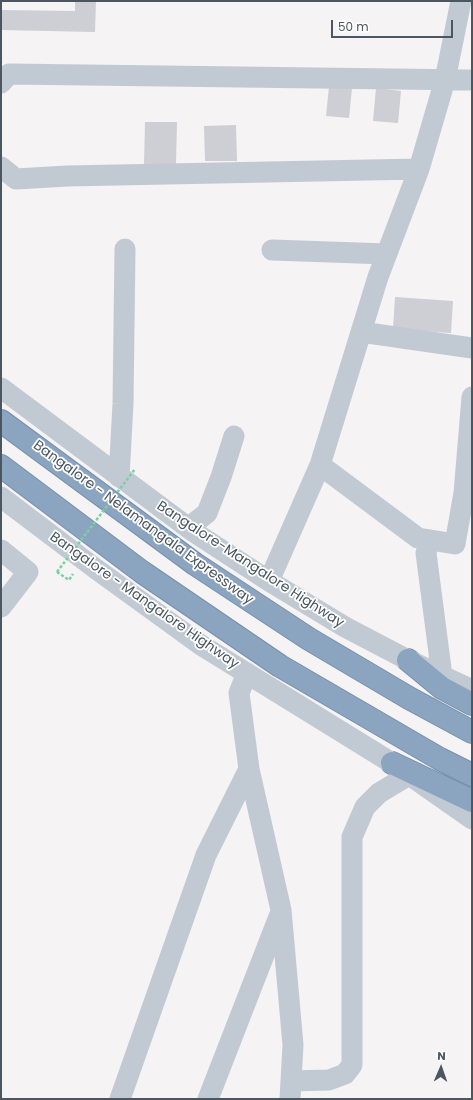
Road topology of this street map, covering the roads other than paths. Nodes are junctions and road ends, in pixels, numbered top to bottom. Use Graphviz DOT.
graph roads {
  1 [pos="461,1"];
  2 [pos="445,80"];
  3 [pos="472,80"];
  4 [pos="1,83"];
  5 [pos="1,167"];
  6 [pos="420,168"];
  7 [pos="125,249"];
  8 [pos="272,250"];
  9 [pos="387,254"];
  10 [pos="361,332"];
  11 [pos="472,348"];
  12 [pos="1,388"];
  13 [pos="472,397"];
  14 [pos="1,421"];
  15 [pos="234,436"];
  16 [pos="320,465"];
  17 [pos="1,466"];
  18 [pos="127,473"];
  19 [pos="1,497"];
  20 [pos="188,528"];
  21 [pos="428,540"];
  22 [pos="1,550"];
  23 [pos="269,581"];
  24 [pos="1,607"];
  25 [pos="408,660"];
  26 [pos="247,673"];
  27 [pos="442,676"];
  28 [pos="472,690"];
  29 [pos="472,704"];
  30 [pos="472,732"];
  31 [pos="249,769"];
  32 [pos="401,770"];
  33 [pos="472,775"];
  34 [pos="472,802"];
  35 [pos="472,819"];
  36 [pos="281,910"];
  37 [pos="291,1090"];
  38 [pos="120,1099"];
  39 [pos="208,1099"];
  1 -- 2 [label="street"];
  2 -- 3 [label="street"];
  2 -- 4 [label="street"];
  2 -- 6 [label="street"];
  5 -- 6 [label="street"];
  6 -- 9 [label="street"];
  7 -- 18 [label="street"];
  8 -- 9 [label="street"];
  9 -- 10 [label="street"];
  10 -- 11 [label="street"];
  10 -- 16 [label="street"];
  12 -- 18 [label="street, Bangalore-Mangalore Highway"];
  13 -- 21 [label="street"];
  14 -- 30 [label="highway, Bangalore - Nelamangala Expressway"];
  15 -- 20 [label="street"];
  16 -- 21 [label="street"];
  16 -- 23 [label="street"];
  17 -- 33 [label="highway"];
  18 -- 20 [label="street, Bangalore-Mangalore Highway"];
  19 -- 26 [label="street, Bangalore - Mangalore Highway"];
  20 -- 23 [label="street, Bangalore-Mangalore Highway"];
  21 -- 27 [label="street"];
  22 -- 24 [label="street"];
  23 -- 25 [label="street, Bangalore-Mangalore Highway"];
  25 -- 27 [label="street, Bangalore-Mangalore Highway"];
  25 -- 29 [label="highway"];
  26 -- 31 [label="street"];
  26 -- 32 [label="street, Bangalore - Mangalore Highway"];
  27 -- 28 [label="street, Bangalore-Mangalore Highway"];
  31 -- 36 [label="street"];
  31 -- 38 [label="street"];
  32 -- 34 [label="highway"];
  32 -- 35 [label="street, Bangalore - Mangalore Highway"];
  32 -- 37 [label="street"];
  36 -- 37 [label="street"];
  36 -- 39 [label="street"];
}
